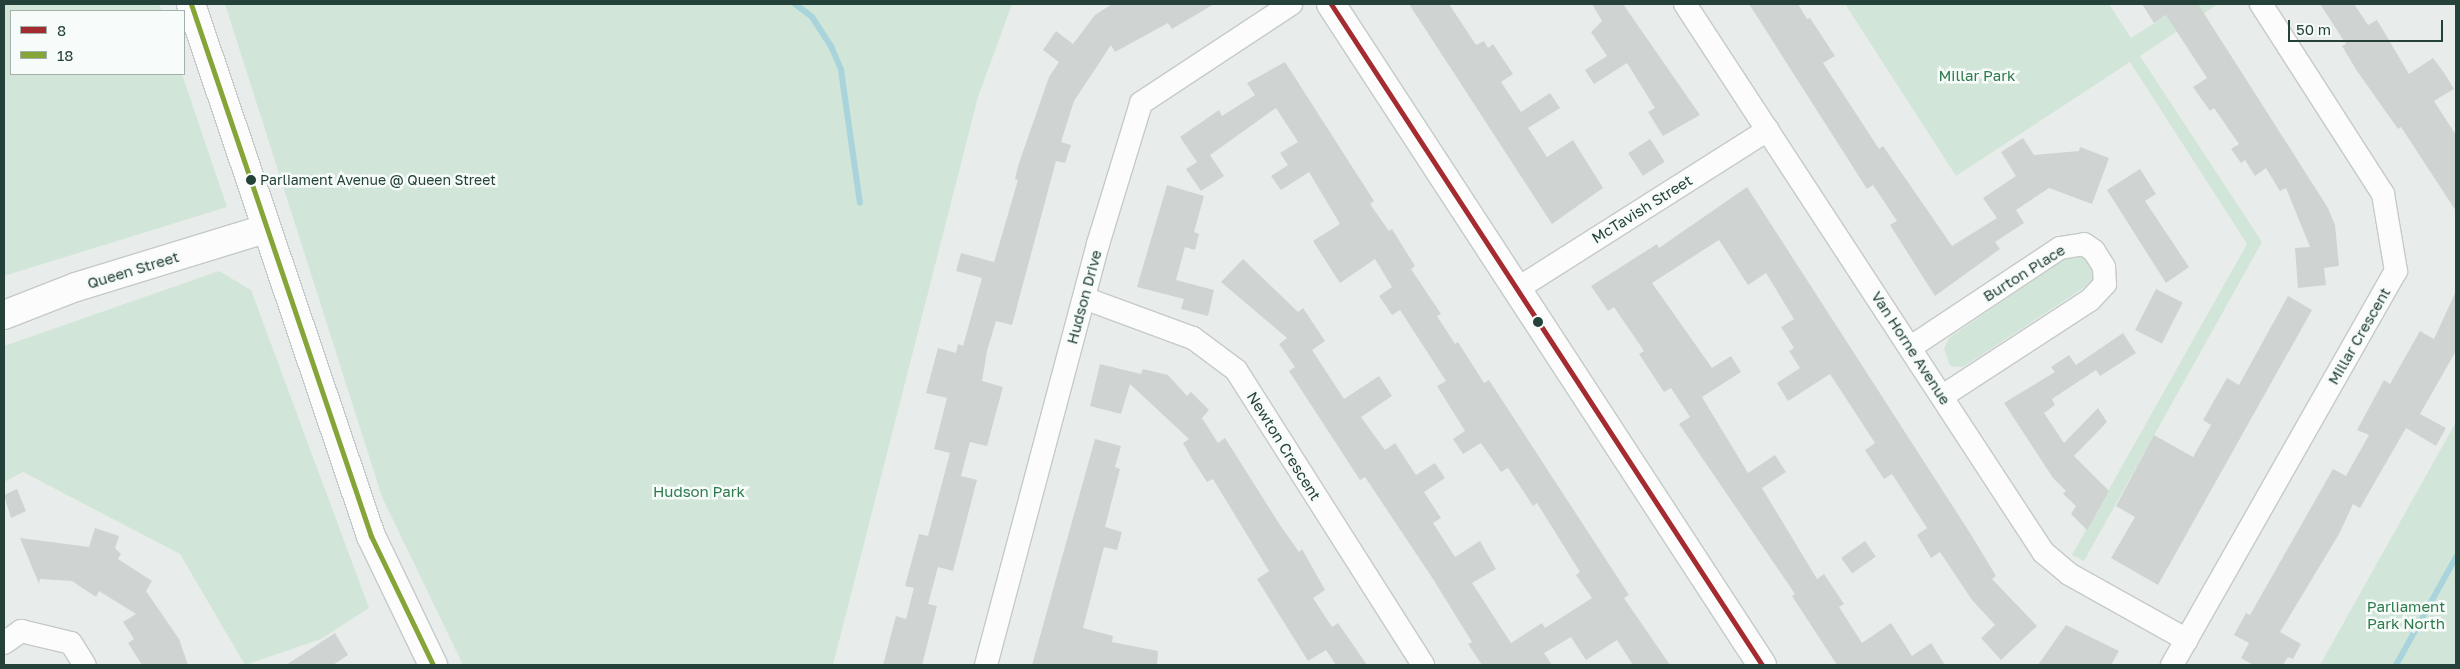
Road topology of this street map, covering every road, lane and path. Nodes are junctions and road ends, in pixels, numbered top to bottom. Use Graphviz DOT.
graph roads {
  1 [pos="191,4"];
  2 [pos="1291,4"];
  3 [pos="1332,4"];
  4 [pos="1685,4"];
  5 [pos="2260,4"];
  6 [pos="1768,130"];
  7 [pos="265,229"];
  8 [pos="1518,289"];
  9 [pos="1084,298"];
  10 [pos="4,315"];
  11 [pos="1911,346"];
  12 [pos="1943,396"];
  13 [pos="2187,640"];
  14 [pos="4,643"];
  15 [pos="85,665"];
  16 [pos="432,665"];
  17 [pos="986,665"];
  18 [pos="1423,665"];
  19 [pos="1762,665"];
  20 [pos="2172,665"];
  1 -- 7 [label="street"];
  2 -- 9 [label="street, Hudson Drive"];
  3 -- 8 [label="street"];
  4 -- 6 [label="street, Van Horne Avenue"];
  5 -- 13 [label="street, Millar Crescent"];
  6 -- 8 [label="street, McTavish Street"];
  6 -- 11 [label="street, Van Horne Avenue"];
  7 -- 10 [label="street, Queen Street"];
  7 -- 16 [label="street"];
  8 -- 19 [label="street"];
  9 -- 17 [label="street, Hudson Drive"];
  9 -- 18 [label="street, Newton Crescent"];
  11 -- 12 [label="street, Van Horne Avenue"];
  11 -- 12 [label="street, Burton Place"];
  12 -- 13 [label="street, Van Horne Avenue"];
  13 -- 20 [label="street, Millar Crescent"];
  14 -- 15 [label="street"];
}
